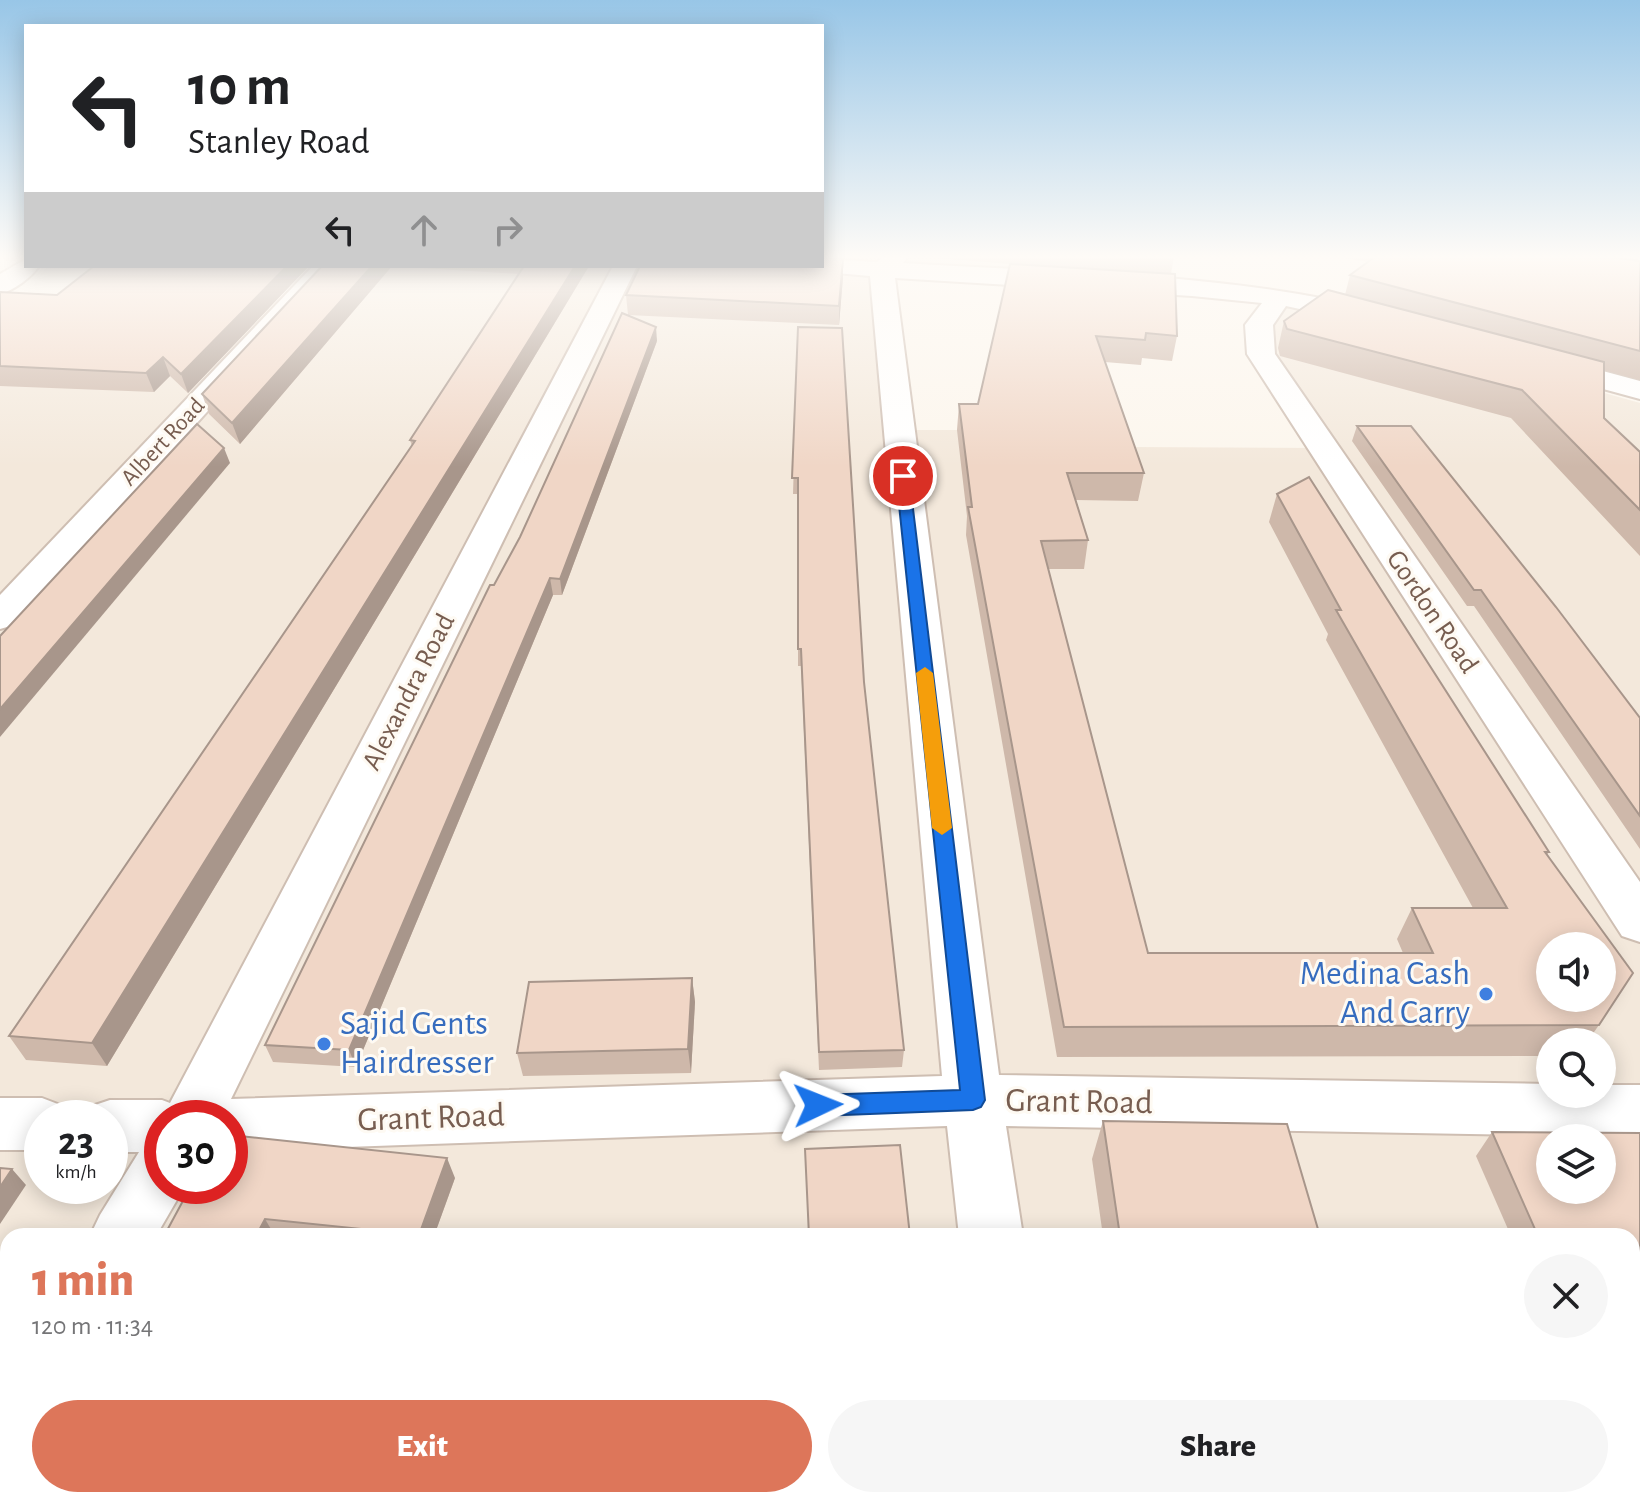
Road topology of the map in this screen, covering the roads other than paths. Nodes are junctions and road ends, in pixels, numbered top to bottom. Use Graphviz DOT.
graph roads {
  1 [pos="271,326"];
  2 [pos="594,326"];
  3 [pos="886,326"];
  4 [pos="1259,326"];
  5 [pos="1529,360"];
  6 [pos="1640,390"];
  7 [pos="0,617"];
  8 [pos="1640,922"];
  9 [pos="201,1100"];
  10 [pos="973,1100"];
  11 [pos="1640,1111"];
  12 [pos="0,1124"];
  13 [pos="24,1124"];
  14 [pos="248,1124"];
  15 [pos="144,1199"];
  16 [pos="127,1228"];
  17 [pos="990,1228"];
  1 -- 7 [label="street, Albert Road"];
  2 -- 9 [label="street, Alexandra Road"];
  3 -- 10 [label="street"];
  4 -- 8 [label="street, Gordon Road"];
  5 -- 6 [label="street"];
  10 -- 11 [label="street, Grant Road"];
  10 -- 14 [label="street, Grant Road"];
  10 -- 17 [label="street"];
  12 -- 13 [label="street"];
  15 -- 16 [label="street"];
}
